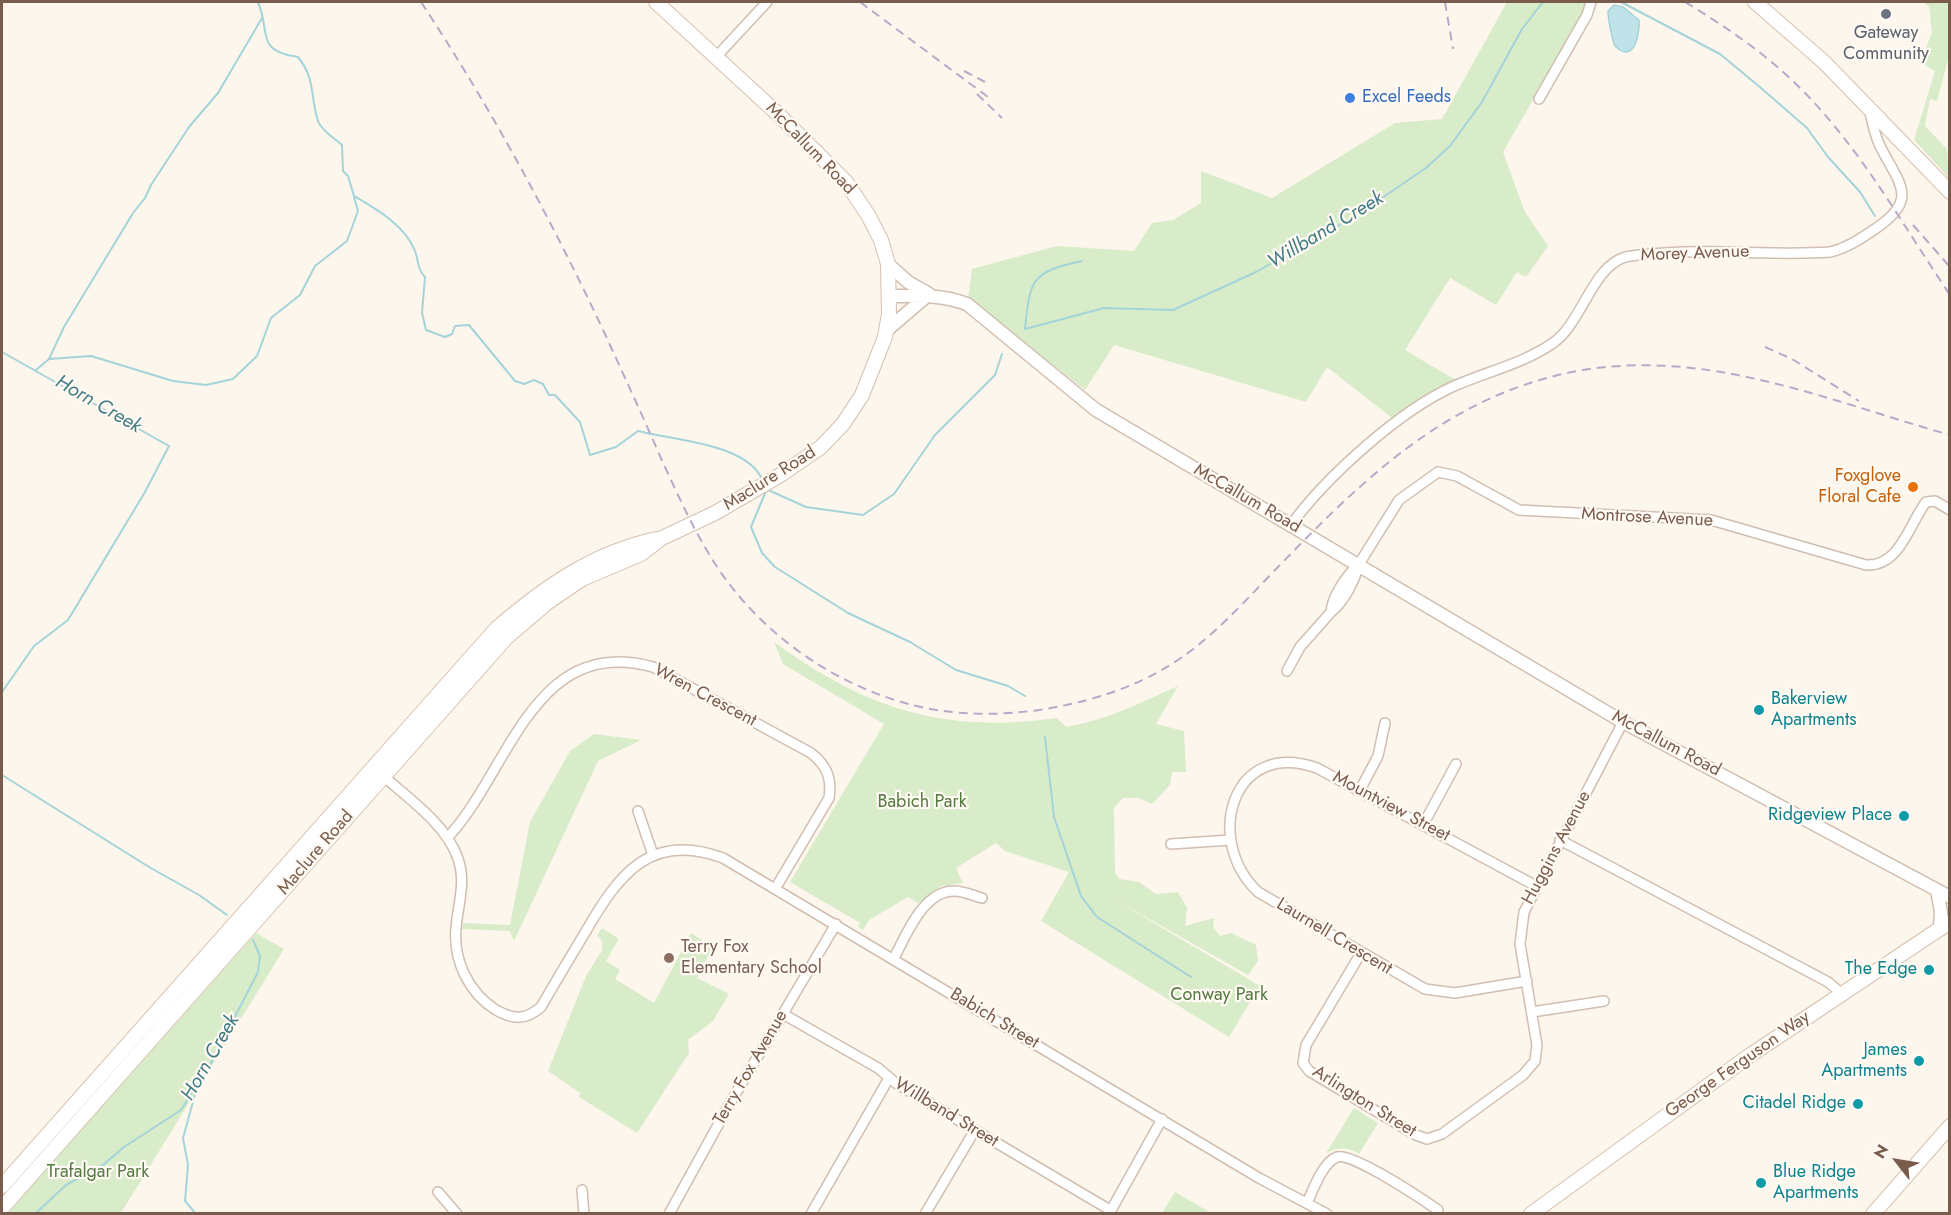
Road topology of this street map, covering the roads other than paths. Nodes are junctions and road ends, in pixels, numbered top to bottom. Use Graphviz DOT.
graph roads {
  1 [pos="656,2"];
  2 [pos="767,2"];
  3 [pos="1591,2"];
  4 [pos="1755,2"];
  5 [pos="717,56"];
  6 [pos="1539,99"];
  7 [pos="1868,108"];
  8 [pos="1950,192"];
  9 [pos="888,264"];
  10 [pos="929,294"];
  11 [pos="890,296"];
  12 [pos="886,330"];
  13 [pos="1950,510"];
  14 [pos="1291,525"];
  15 [pos="1359,564"];
  16 [pos="1287,671"];
  17 [pos="1623,722"];
  18 [pos="1385,723"];
  19 [pos="1456,764"];
  20 [pos="378,772"];
  21 [pos="1243,783"];
  22 [pos="1360,790"];
  23 [pos="638,811"];
  24 [pos="1424,825"];
  25 [pos="448,837"];
  26 [pos="1230,840"];
  27 [pos="1560,840"];
  28 [pos="1171,844"];
  29 [pos="653,855"];
  30 [pos="1536,886"];
  31 [pos="775,889"];
  32 [pos="1936,890"];
  33 [pos="1950,897"];
  34 [pos="982,898"];
  35 [pos="836,924"];
  36 [pos="1945,925"];
  37 [pos="1361,953"];
  38 [pos="894,958"];
  39 [pos="1527,981"];
  40 [pos="1841,993"];
  41 [pos="1604,1001"];
  42 [pos="1532,1012"];
  43 [pos="783,1014"];
  44 [pos="889,1078"];
  45 [pos="1162,1119"];
  46 [pos="1950,1126"];
  47 [pos="975,1130"];
  48 [pos="1427,1139"];
  49 [pos="2,1186"];
  50 [pos="582,1190"];
  51 [pos="438,1192"];
  52 [pos="1306,1203"];
  53 [pos="2,1208"];
  54 [pos="1438,1210"];
  55 [pos="1109,1212"];
  56 [pos="457,1214"];
  57 [pos="584,1214"];
  58 [pos="669,1214"];
  59 [pos="811,1214"];
  60 [pos="925,1214"];
  61 [pos="1327,1214"];
  62 [pos="1531,1214"];
  63 [pos="1873,1214"];
  1 -- 5 [label="main road, McCallum Road"];
  2 -- 5 [label="street"];
  3 -- 6 [label="street"];
  4 -- 7 [label="main road"];
  5 -- 9 [label="main road, McCallum Road"];
  7 -- 8 [label="main road"];
  7 -- 14 [label="street, Morey Avenue"];
  9 -- 10 [label="street"];
  9 -- 11 [label="main road, McCallum Road"];
  10 -- 11 [label="street, McCallum Road"];
  10 -- 12 [label="street"];
  10 -- 14 [label="street, McCallum Road"];
  11 -- 12 [label="main road, Maclure Road"];
  12 -- 20 [label="main road, Maclure Road"];
  13 -- 15 [label="street, Montrose Avenue"];
  14 -- 15 [label="street, McCallum Road"];
  15 -- 16 [label="street"];
  15 -- 17 [label="street, McCallum Road"];
  17 -- 27 [label="street, Huggins Avenue"];
  17 -- 32 [label="street, McCallum Road"];
  18 -- 22 [label="street"];
  19 -- 24 [label="street"];
  20 -- 25 [label="street, Babich Street"];
  20 -- 49 [label="main road, Maclure Road"];
  20 -- 53 [label="main road, Maclure Road"];
  21 -- 22 [label="street, Mountview Street"];
  21 -- 26 [label="street, Laurnell Crescent"];
  22 -- 24 [label="street, Mountview Street"];
  23 -- 29 [label="street"];
  24 -- 30 [label="street, Mountview Street"];
  25 -- 29 [label="street, Babich Street"];
  25 -- 31 [label="street, Wren Crescent"];
  26 -- 28 [label="street"];
  26 -- 37 [label="street, Laurnell Crescent"];
  27 -- 30 [label="street, Huggins Avenue"];
  27 -- 40 [label="street"];
  29 -- 31 [label="street, Babich Street"];
  30 -- 39 [label="street, Huggins Avenue"];
  31 -- 35 [label="street, Babich Street"];
  32 -- 33 [label="street, McCallum Road"];
  32 -- 36 [label="street"];
  34 -- 38 [label="street"];
  35 -- 38 [label="street, Babich Street"];
  35 -- 43 [label="street, Terry Fox Avenue"];
  36 -- 40 [label="main road, George Ferguson Way"];
  37 -- 39 [label="street, Laurnell Crescent"];
  37 -- 48 [label="street, Arlington Street"];
  38 -- 45 [label="street, Babich Street"];
  39 -- 42 [label="street, Huggins Avenue"];
  40 -- 62 [label="main road, George Ferguson Way"];
  41 -- 42 [label="street"];
  42 -- 48 [label="street, Huggins Avenue"];
  43 -- 44 [label="street, Willband Street"];
  43 -- 58 [label="street, Terry Fox Avenue"];
  44 -- 47 [label="street, Willband Street"];
  44 -- 59 [label="street"];
  45 -- 52 [label="street, Babich Street"];
  45 -- 55 [label="street"];
  46 -- 63 [label="main road"];
  47 -- 55 [label="street, Willband Street"];
  47 -- 60 [label="street"];
  50 -- 57 [label="street"];
  51 -- 56 [label="street"];
  52 -- 54 [label="street"];
  52 -- 61 [label="street, Babich Street"];
}
